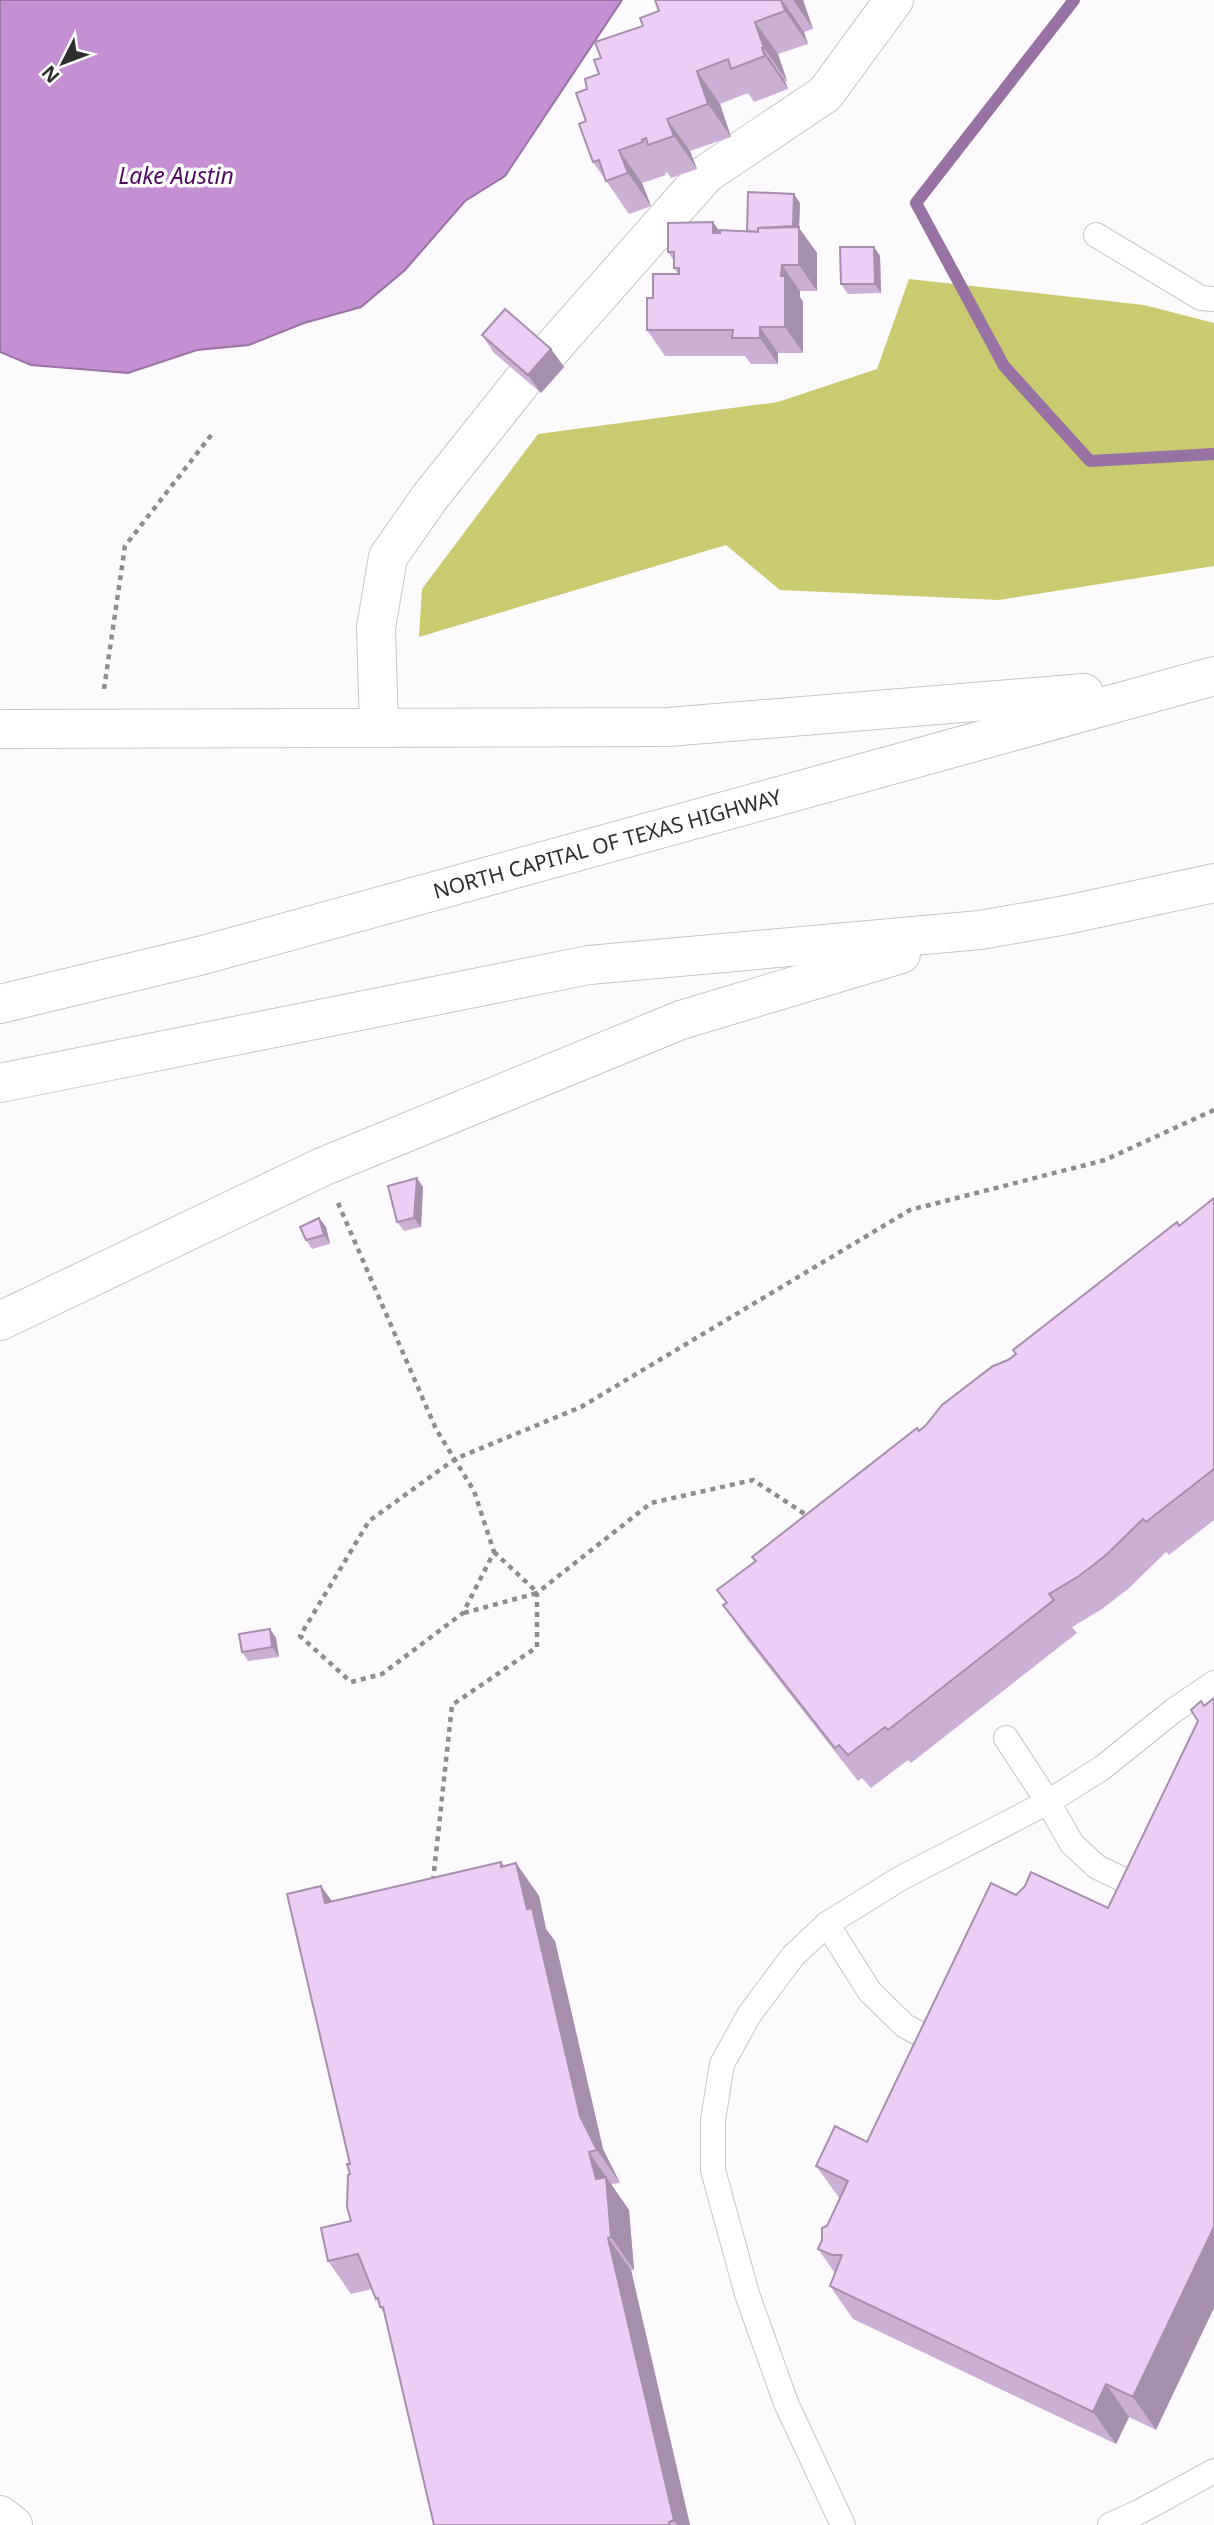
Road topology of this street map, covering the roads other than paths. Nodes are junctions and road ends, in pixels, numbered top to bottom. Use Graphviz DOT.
graph roads {
  1 [pos="894,0"];
  2 [pos="1096,235"];
  3 [pos="1214,299"];
  4 [pos="1214,676"];
  5 [pos="1174,686"];
  6 [pos="379,727"];
  7 [pos="0,729"];
  8 [pos="1214,883"];
  9 [pos="980,930"];
  10 [pos="0,1004"];
  11 [pos="0,1083"];
  12 [pos="0,1321"];
  13 [pos="1214,1683"];
  14 [pos="1006,1738"];
  15 [pos="1048,1802"];
  16 [pos="1147,1891"];
  17 [pos="827,1924"];
  18 [pos="943,2046"];
  19 [pos="1214,2471"];
  20 [pos="0,2515"];
  21 [pos="13,2525"];
  22 [pos="843,2525"];
  23 [pos="1110,2525"];
  1 -- 6 [label="main road"];
  2 -- 3 [label="lane"];
  4 -- 5 [label="main road, NORTH CAPITAL OF TEXAS HIGHWAY"];
  5 -- 6 [label="main road"];
  5 -- 10 [label="main road, NORTH CAPITAL OF TEXAS HIGHWAY"];
  6 -- 7 [label="main road"];
  8 -- 9 [label="main road"];
  9 -- 11 [label="main road"];
  9 -- 12 [label="main road"];
  13 -- 15 [label="lane"];
  14 -- 15 [label="lane"];
  15 -- 16 [label="lane"];
  15 -- 17 [label="lane"];
  17 -- 18 [label="lane"];
  17 -- 22 [label="lane"];
  19 -- 23 [label="lane"];
  20 -- 21 [label="main road"];
}
